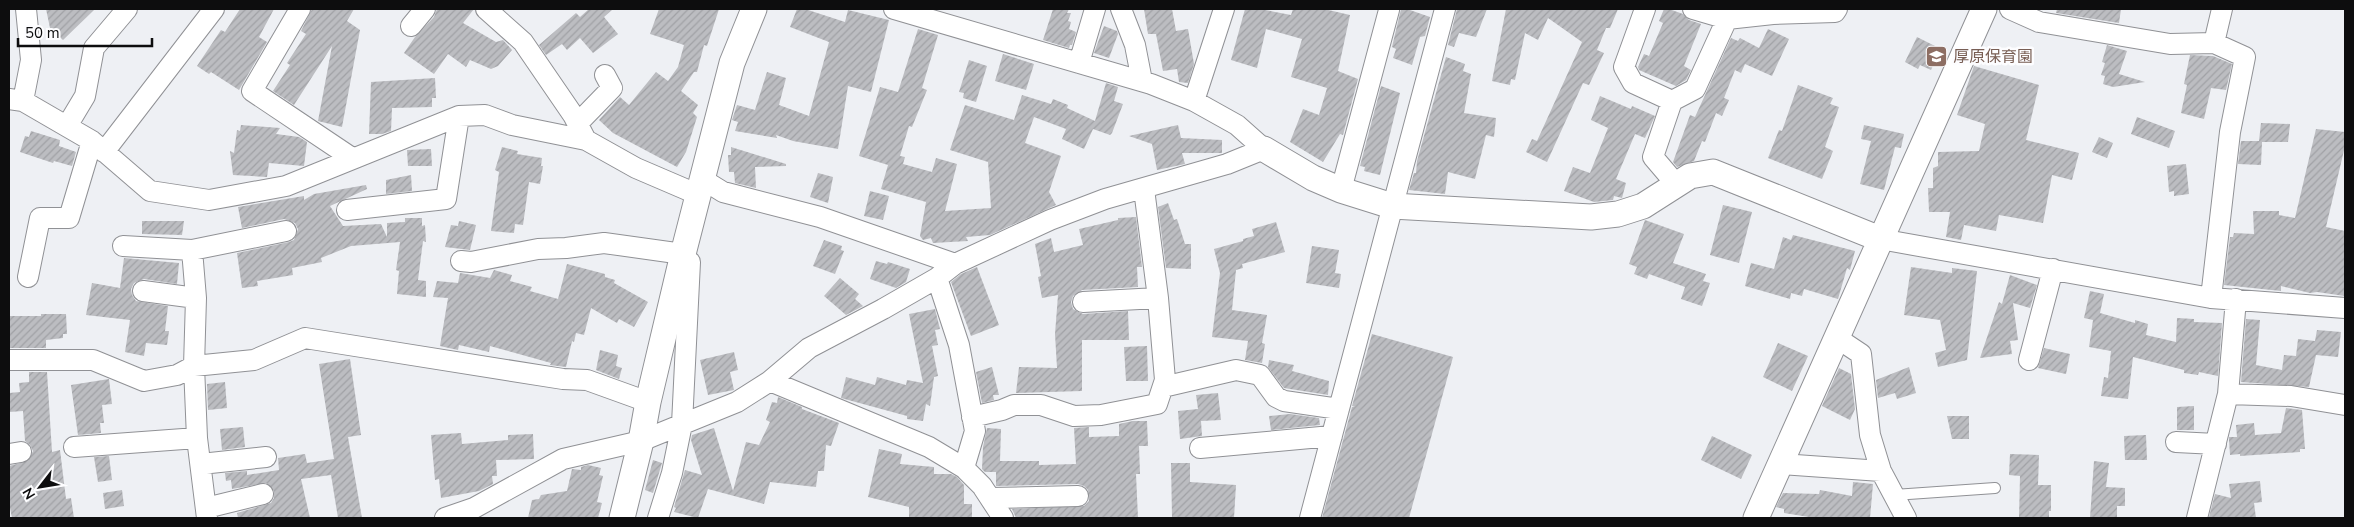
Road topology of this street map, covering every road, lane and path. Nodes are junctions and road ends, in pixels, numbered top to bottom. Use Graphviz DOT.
graph roads {
  1 [pos="26,9"];
  2 [pos="128,9"];
  3 [pos="214,9"];
  4 [pos="300,9"];
  5 [pos="425,9"];
  6 [pos="486,9"];
  7 [pos="754,9"];
  8 [pos="894,9"];
  9 [pos="1095,9"];
  10 [pos="1121,9"];
  11 [pos="1224,9"];
  12 [pos="1387,9"];
  13 [pos="1445,9"];
  14 [pos="1645,9"];
  15 [pos="1693,9"];
  16 [pos="1837,9"];
  17 [pos="1984,9"];
  18 [pos="2010,9"];
  19 [pos="2222,9"];
  20 [pos="1774,11"];
  21 [pos="920,12"];
  22 [pos="1727,19"];
  23 [pos="411,26"];
  24 [pos="2214,43"];
  25 [pos="1079,63"];
  26 [pos="605,75"];
  27 [pos="1142,81"];
  28 [pos="16,100"];
  29 [pos="1194,100"];
  30 [pos="1672,101"];
  31 [pos="459,116"];
  32 [pos="68,126"];
  33 [pos="582,132"];
  34 [pos="98,146"];
  35 [pos="1264,149"];
  36 [pos="352,158"];
  37 [pos="1676,184"];
  38 [pos="1144,189"];
  39 [pos="1340,190"];
  40 [pos="699,196"];
  41 [pos="1392,206"];
  42 [pos="347,210"];
  43 [pos="286,231"];
  44 [pos="1880,239"];
  45 [pos="123,246"];
  46 [pos="192,250"];
  47 [pos="683,254"];
  48 [pos="461,261"];
  49 [pos="955,264"];
  50 [pos="2052,269"];
  51 [pos="28,277"];
  52 [pos="937,278"];
  53 [pos="143,291"];
  54 [pos="196,298"];
  55 [pos="1158,298"];
  56 [pos="2212,298"];
  57 [pos="2236,299"];
  58 [pos="1083,302"];
  59 [pos="2345,308"];
  60 [pos="1837,338"];
  61 [pos="9,360"];
  62 [pos="2028,360"];
  63 [pos="194,366"];
  64 [pos="770,381"];
  65 [pos="1163,387"];
  66 [pos="2228,394"];
  67 [pos="648,402"];
  68 [pos="2345,405"];
  69 [pos="1339,409"];
  70 [pos="972,417"];
  71 [pos="682,424"];
  72 [pos="1332,436"];
  73 [pos="197,438"];
  74 [pos="642,441"];
  75 [pos="2176,442"];
  76 [pos="2216,444"];
  77 [pos="74,447"];
  78 [pos="1200,448"];
  79 [pos="266,457"];
  80 [pos="200,464"];
  81 [pos="1781,464"];
  82 [pos="964,468"];
  83 [pos="1881,471"];
  84 [pos="1995,488"];
  85 [pos="263,494"];
  86 [pos="1894,495"];
  87 [pos="1078,496"];
  88 [pos="991,498"];
  89 [pos="207,513"];
  90 [pos="446,518"];
  91 [pos="622,518"];
  92 [pos="658,518"];
  93 [pos="1003,518"];
  94 [pos="1310,518"];
  95 [pos="1756,518"];
  96 [pos="1906,518"];
  97 [pos="2197,518"];
  1 -- 28 [label="street"];
  2 -- 32 [label="street"];
  3 -- 34 [label="street"];
  4 -- 36 [label="street"];
  5 -- 23 [label="street"];
  6 -- 33 [label="street"];
  7 -- 40 [label="street"];
  8 -- 21 [label="street"];
  9 -- 25 [label="street"];
  10 -- 27 [label="street"];
  11 -- 29 [label="street"];
  12 -- 39 [label="street"];
  13 -- 41 [label="street"];
  14 -- 30 [label="street"];
  15 -- 22 [label="street"];
  16 -- 20 [label="street"];
  17 -- 44 [label="street"];
  18 -- 24 [label="street"];
  19 -- 24 [label="street"];
  20 -- 22 [label="street"];
  21 -- 25 [label="street"];
  22 -- 30 [label="street"];
  24 -- 56 [label="street"];
  25 -- 27 [label="street"];
  26 -- 33 [label="street"];
  27 -- 29 [label="street"];
  28 -- 32 [label="street"];
  29 -- 35 [label="street"];
  30 -- 37 [label="street"];
  31 -- 33 [label="street"];
  31 -- 36 [label="street"];
  31 -- 42 [label="street"];
  32 -- 34 [label="street"];
  33 -- 40 [label="street"];
  34 -- 36 [label="street"];
  34 -- 51 [label="street"];
  35 -- 38 [label="street"];
  35 -- 39 [label="street"];
  37 -- 41 [label="street"];
  37 -- 44 [label="street"];
  38 -- 49 [label="street"];
  38 -- 55 [label="street"];
  39 -- 41 [label="street"];
  40 -- 47 [label="street"];
  40 -- 49 [label="street"];
  40 -- 71 [label="street"];
  41 -- 69 [label="street"];
  43 -- 46 [label="street"];
  44 -- 50 [label="street"];
  44 -- 60 [label="street"];
  45 -- 46 [label="street"];
  46 -- 54 [label="street"];
  47 -- 48 [label="street"];
  47 -- 67 [label="street"];
  49 -- 52 [label="street"];
  50 -- 56 [label="street"];
  50 -- 62 [label="street"];
  52 -- 64 [label="street"];
  52 -- 70 [label="street"];
  53 -- 54 [label="street"];
  54 -- 63 [label="street"];
  55 -- 58 [label="street"];
  55 -- 65 [label="street"];
  56 -- 57 [label="street"];
  57 -- 59 [label="street"];
  57 -- 66 [label="street"];
  60 -- 81 [label="street"];
  60 -- 83 [label="street"];
  61 -- 63 [label="street"];
  63 -- 67 [label="street"];
  63 -- 73 [label="street"];
  64 -- 71 [label="street"];
  64 -- 82 [label="street"];
  65 -- 69 [label="street"];
  65 -- 70 [label="street"];
  66 -- 68 [label="street"];
  66 -- 76 [label="street"];
  67 -- 74 [label="street"];
  69 -- 72 [label="street"];
  70 -- 82 [label="street"];
  71 -- 74 [label="street"];
  71 -- 92 [label="street"];
  72 -- 78 [label="street"];
  72 -- 94 [label="street"];
  73 -- 77 [label="street"];
  73 -- 80 [label="street"];
  74 -- 90 [label="street"];
  74 -- 91 [label="street"];
  75 -- 76 [label="street"];
  76 -- 97 [label="street"];
  79 -- 80 [label="street"];
  80 -- 89 [label="street"];
  81 -- 83 [label="street"];
  81 -- 95 [label="street"];
  82 -- 88 [label="street"];
  83 -- 86 [label="street"];
  84 -- 86 [label="lane"];
  85 -- 89 [label="street"];
  86 -- 96 [label="street"];
  87 -- 88 [label="street"];
  88 -- 93 [label="street"];
}
